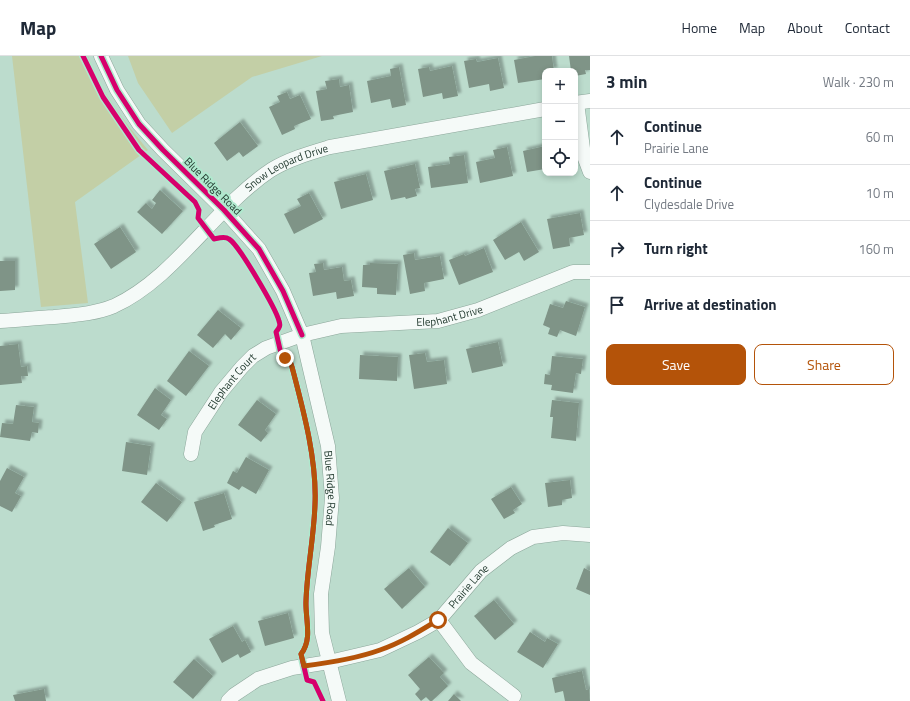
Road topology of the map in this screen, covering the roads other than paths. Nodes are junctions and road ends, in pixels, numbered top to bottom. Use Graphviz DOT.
graph roads {
  1 [pos="101,56"];
  2 [pos="581,103"];
  3 [pos="542,110"];
  4 [pos="590,172"];
  5 [pos="224,210"];
  6 [pos="590,272"];
  7 [pos="0,321"];
  8 [pos="302,335"];
  9 [pos="191,454"];
  10 [pos="590,535"];
  11 [pos="438,620"];
  12 [pos="329,662"];
  13 [pos="514,696"];
  14 [pos="228,701"];
  15 [pos="339,701"];
  1 -- 5 [label="street, Blue Ridge Road"];
  2 -- 4 [label="street"];
  3 -- 5 [label="street, Snow Leopard Drive"];
  5 -- 7 [label="street, Snow Leopard Drive"];
  5 -- 8 [label="street, Blue Ridge Road"];
  6 -- 8 [label="street, Elephant Drive"];
  8 -- 9 [label="street, Elephant Court"];
  8 -- 12 [label="street, Blue Ridge Road"];
  10 -- 11 [label="street, Prairie Lane"];
  11 -- 12 [label="street, Prairie Lane"];
  11 -- 13 [label="street"];
  12 -- 14 [label="street, Prairie Lane"];
  12 -- 15 [label="street, Blue Ridge Road"];
}
